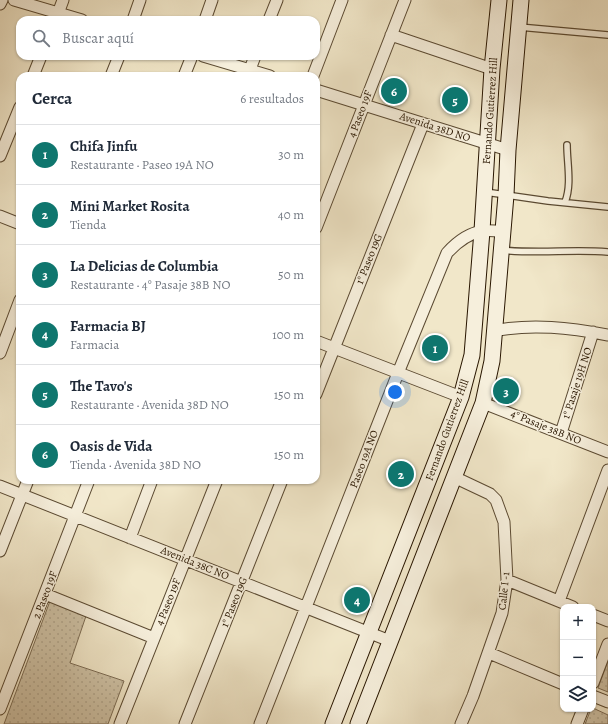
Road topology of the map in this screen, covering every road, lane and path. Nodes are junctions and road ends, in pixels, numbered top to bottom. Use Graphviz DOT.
graph roads {
  1 [pos="2,0"];
  2 [pos="14,0"];
  3 [pos="63,0"];
  4 [pos="140,0"];
  5 [pos="212,0"];
  6 [pos="277,0"];
  7 [pos="342,0"];
  8 [pos="405,0"];
  9 [pos="499,0"];
  10 [pos="521,0"];
  11 [pos="0,4"];
  12 [pos="54,16"];
  13 [pos="57,16"];
  14 [pos="134,16"];
  15 [pos="206,16"];
  16 [pos="271,16"];
  17 [pos="519,27"];
  18 [pos="391,35"];
  19 [pos="608,35"];
  20 [pos="320,58"];
  21 [pos="39,60"];
  22 [pos="117,60"];
  23 [pos="190,60"];
  24 [pos="214,60"];
  25 [pos="254,60"];
  26 [pos="319,60"];
  27 [pos="492,69"];
  28 [pos="35,72"];
  29 [pos="113,72"];
  30 [pos="186,72"];
  31 [pos="246,72"];
  32 [pos="249,72"];
  33 [pos="315,72"];
  34 [pos="320,91"];
  35 [pos="364,104"];
  36 [pos="16,117"];
  37 [pos="423,124"];
  38 [pos="488,144"];
  39 [pos="567,145"];
  40 [pos="508,150"];
  41 [pos="0,156"];
  42 [pos="485,192"];
  43 [pos="506,195"];
  44 [pos="565,202"];
  45 [pos="608,207"];
  46 [pos="0,216"];
  47 [pos="320,218"];
  48 [pos="16,222"];
  49 [pos="482,231"];
  50 [pos="502,232"];
  51 [pos="501,250"];
  52 [pos="608,252"];
  53 [pos="16,311"];
  54 [pos="494,331"];
  55 [pos="593,332"];
  56 [pos="608,335"];
  57 [pos="320,343"];
  58 [pos="334,348"];
  59 [pos="0,353"];
  60 [pos="398,373"];
  61 [pos="320,384"];
  62 [pos="461,397"];
  63 [pos="483,403"];
  64 [pos="561,433"];
  65 [pos="608,452"];
  66 [pos="608,470"];
  67 [pos="454,477"];
  68 [pos="26,484"];
  69 [pos="87,484"];
  70 [pos="150,484"];
  71 [pos="215,484"];
  72 [pos="280,484"];
  73 [pos="0,486"];
  74 [pos="22,494"];
  75 [pos="75,516"];
  76 [pos="130,538"];
  77 [pos="0,550"];
  78 [pos="185,560"];
  79 [pos="508,580"];
  80 [pos="242,582"];
  81 [pos="45,594"];
  82 [pos="559,601"];
  83 [pos="566,604"];
  84 [pos="306,608"];
  85 [pos="596,616"];
  86 [pos="608,621"];
  87 [pos="369,633"];
  88 [pos="154,638"];
  89 [pos="390,641"];
  90 [pos="608,644"];
  91 [pos="489,653"];
  92 [pos="596,676"];
  93 [pos="560,683"];
  94 [pos="596,697"];
  95 [pos="608,702"];
  96 [pos="0,709"];
  97 [pos="582,712"];
  98 [pos="120,724"];
  99 [pos="185,724"];
  100 [pos="260,724"];
  101 [pos="333,724"];
  102 [pos="358,724"];
  103 [pos="460,724"];
  104 [pos="577,724"];
  1 -- 11 [label="street"];
  2 -- 12 [label="street"];
  3 -- 13 [label="street"];
  4 -- 14 [label="street"];
  5 -- 15 [label="street"];
  6 -- 16 [label="street"];
  7 -- 20 [label="street"];
  8 -- 18 [label="street, 4 Paseo 19F"];
  9 -- 27 [label="street, Fernando Gutierrez Hill"];
  10 -- 17 [label="street, Fernando Gutierrez Hill"];
  17 -- 19 [label="lane"];
  17 -- 40 [label="street, Fernando Gutierrez Hill"];
  18 -- 27 [label="street"];
  18 -- 35 [label="street, 4 Paseo 19F"];
  21 -- 28 [label="street"];
  22 -- 29 [label="street"];
  23 -- 30 [label="street"];
  24 -- 31 [label="street"];
  25 -- 32 [label="street"];
  26 -- 33 [label="street"];
  27 -- 38 [label="street, Fernando Gutierrez Hill"];
  34 -- 35 [label="street, Avenida 38D NO"];
  35 -- 37 [label="street, Avenida 38D NO"];
  35 -- 47 [label="street, 4 Paseo 19F"];
  36 -- 41 [label="street"];
  37 -- 38 [label="street, Avenida 38D NO"];
  37 -- 58 [label="street, 1° Paseo 19G"];
  38 -- 40 [label="street, Avenida 38D NO"];
  38 -- 42 [label="street, Fernando Gutierrez Hill"];
  39 -- 44 [label="lane"];
  40 -- 43 [label="street, Fernando Gutierrez Hill"];
  42 -- 43 [label="lane"];
  42 -- 49 [label="street, Fernando Gutierrez Hill"];
  43 -- 44 [label="lane"];
  43 -- 50 [label="street, Fernando Gutierrez Hill"];
  44 -- 45 [label="lane"];
  46 -- 48 [label="street"];
  49 -- 50 [label="street, Paseo 19A NO"];
  49 -- 60 [label="street, Paseo 19A NO"];
  49 -- 62 [label="street, Fernando Gutierrez Hill"];
  50 -- 51 [label="street, Fernando Gutierrez Hill"];
  51 -- 52 [label="lane"];
  51 -- 54 [label="street, Fernando Gutierrez Hill"];
  53 -- 59 [label="street"];
  54 -- 55 [label="street"];
  54 -- 63 [label="street, Fernando Gutierrez Hill"];
  55 -- 56 [label="street"];
  55 -- 64 [label="street, 1° Pasaje 19H NO"];
  57 -- 58 [label="street"];
  58 -- 60 [label="street"];
  58 -- 61 [label="street, 1° Paseo 19G"];
  60 -- 62 [label="street"];
  60 -- 84 [label="street, Paseo 19A NO"];
  62 -- 87 [label="street, Fernando Gutierrez Hill"];
  63 -- 64 [label="street, 4° Pasaje 38B NO"];
  63 -- 67 [label="street, Fernando Gutierrez Hill"];
  64 -- 65 [label="street, 4° Pasaje 38B NO"];
  66 -- 82 [label="street"];
  67 -- 79 [label="street, Calle I -1"];
  67 -- 89 [label="street, Fernando Gutierrez Hill"];
  68 -- 74 [label="street"];
  69 -- 75 [label="street, 2 Paseo 19F"];
  70 -- 76 [label="street"];
  71 -- 78 [label="street, 4 Paseo 19F"];
  72 -- 80 [label="street, 1° Paseo 19G"];
  73 -- 74 [label="street, Avenida 38C NO"];
  74 -- 75 [label="street, Avenida 38C NO"];
  74 -- 77 [label="street"];
  75 -- 76 [label="street, Avenida 38C NO"];
  75 -- 81 [label="street, 2 Paseo 19F"];
  76 -- 78 [label="street, Avenida 38C NO"];
  78 -- 80 [label="street, Avenida 38C NO"];
  78 -- 88 [label="street, 4 Paseo 19F"];
  79 -- 82 [label="street"];
  79 -- 91 [label="street, Calle I -1"];
  80 -- 84 [label="street, Avenida 38C NO"];
  80 -- 99 [label="street, 1° Paseo 19G"];
  81 -- 88 [label="street"];
  81 -- 96 [label="street, 2 Paseo 19F"];
  82 -- 83 [label="street"];
  84 -- 87 [label="street, Avenida 38C NO"];
  84 -- 100 [label="street, Paseo 19A NO"];
  85 -- 86 [label="street"];
  87 -- 89 [label="street, Avenida 38C NO"];
  87 -- 101 [label="street, Fernando Gutierrez Hill"];
  88 -- 98 [label="street, 4 Paseo 19F"];
  89 -- 102 [label="street, Fernando Gutierrez Hill"];
  90 -- 92 [label="street"];
  91 -- 93 [label="street"];
  91 -- 103 [label="street, Calle I -1"];
  94 -- 95 [label="street"];
  97 -- 104 [label="street"];
}
